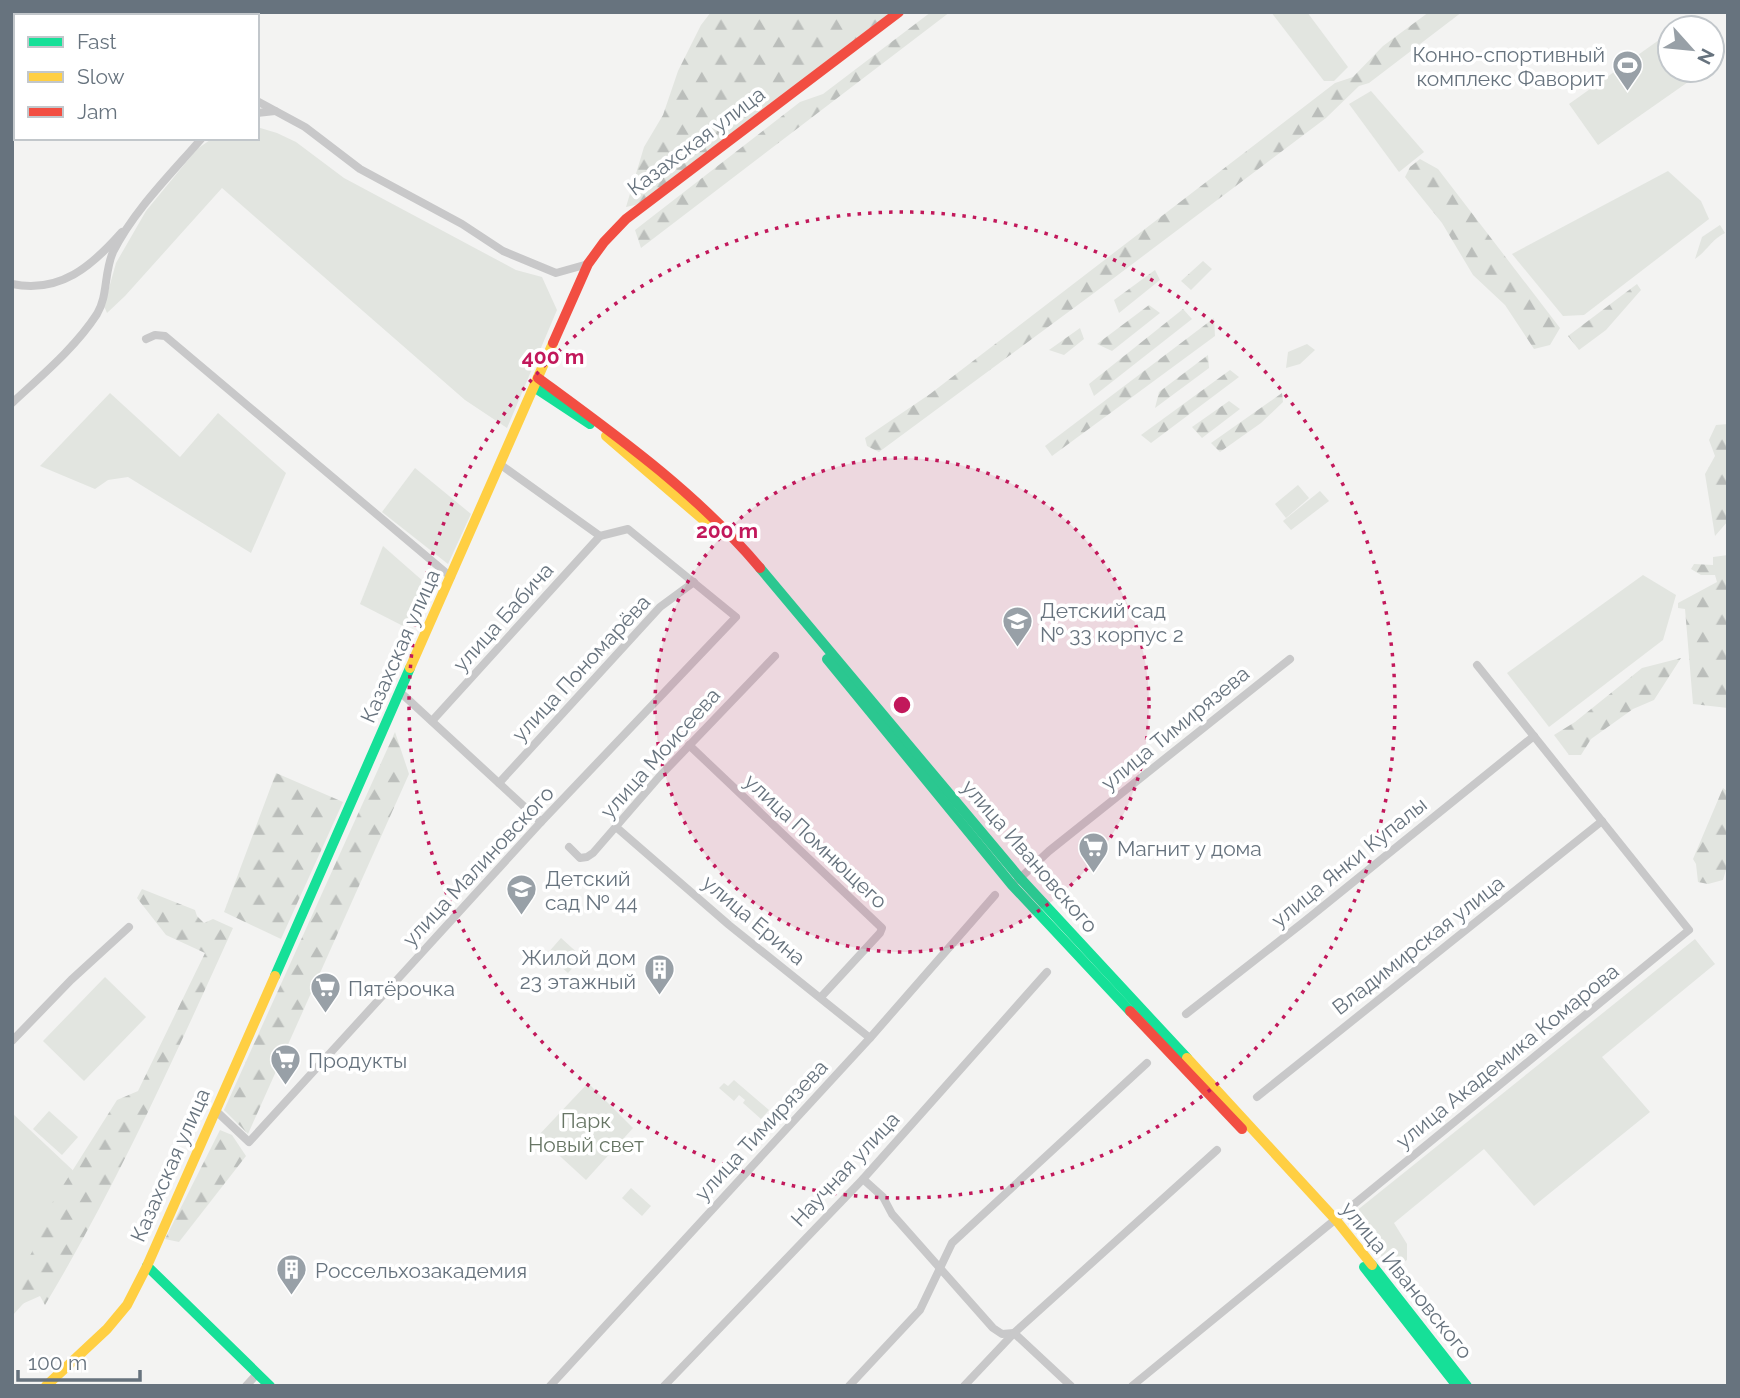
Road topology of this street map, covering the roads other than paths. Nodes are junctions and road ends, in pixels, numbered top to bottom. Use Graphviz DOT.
graph roads {
  1 [pos="899,12"];
  2 [pos="259,102"];
  3 [pos="278,111"];
  4 [pos="259,113"];
  5 [pos="200,140"];
  6 [pos="142,209"];
  7 [pos="588,264"];
  8 [pos="12,284"];
  9 [pos="146,339"];
  10 [pos="536,383"];
  11 [pos="12,403"];
  12 [pos="501,465"];
  13 [pos="600,536"];
  14 [pos="451,577"];
  15 [pos="694,582"];
  16 [pos="775,656"];
  17 [pos="1290,659"];
  18 [pos="1477,665"];
  19 [pos="400,692"];
  20 [pos="432,720"];
  21 [pos="1534,736"];
  22 [pos="689,745"];
  23 [pos="499,783"];
  24 [pos="1602,821"];
  25 [pos="541,822"];
  26 [pos="616,827"];
  27 [pos="569,847"];
  28 [pos="1016,881"];
  29 [pos="995,895"];
  30 [pos="129,927"];
  31 [pos="1046,972"];
  32 [pos="821,997"];
  33 [pos="1186,1014"];
  34 [pos="870,1038"];
  35 [pos="12,1041"];
  36 [pos="1147,1063"];
  37 [pos="1256,1097"];
  38 [pos="215,1110"];
  39 [pos="1217,1150"];
  40 [pos="863,1179"];
  41 [pos="1334,1222"];
  42 [pos="147,1266"];
  43 [pos="939,1268"];
  44 [pos="1014,1332"];
  45 [pos="257,1374"];
  46 [pos="46,1386"];
  47 [pos="246,1386"];
  48 [pos="270,1386"];
  49 [pos="550,1386"];
  50 [pos="664,1386"];
  51 [pos="849,1386"];
  52 [pos="964,1386"];
  53 [pos="1072,1386"];
  54 [pos="1132,1386"];
  55 [pos="1457,1386"];
  56 [pos="1467,1386"];
  1 -- 7 [label="street, Казахская улица"];
  2 -- 3 [label="street"];
  3 -- 4 [label="street"];
  3 -- 7 [label="street"];
  5 -- 6 [label="street"];
  6 -- 8 [label="street"];
  6 -- 11 [label="street"];
  7 -- 10 [label="street, Казахская улица"];
  9 -- 14 [label="street"];
  10 -- 12 [label="street, Казахская улица"];
  10 -- 28 [label="street, улица Ивановского"];
  12 -- 13 [label="street"];
  12 -- 14 [label="street, Казахская улица"];
  13 -- 15 [label="street"];
  13 -- 20 [label="street, улица Бабича"];
  14 -- 19 [label="street, Казахская улица"];
  15 -- 23 [label="street, улица Пономарёва"];
  15 -- 25 [label="street, улица Малиновского"];
  16 -- 22 [label="street, улица Моисеева"];
  17 -- 28 [label="street, улица Тимирязева"];
  18 -- 21 [label="street"];
  19 -- 20 [label="street"];
  19 -- 38 [label="street, Казахская улица"];
  20 -- 23 [label="street"];
  21 -- 24 [label="street"];
  21 -- 33 [label="street, улица Янки Купалы"];
  22 -- 26 [label="street, улица Моисеева"];
  22 -- 32 [label="street, улица Помнющего"];
  23 -- 25 [label="street"];
  24 -- 37 [label="street, Владимирская улица"];
  24 -- 41 [label="street, улица Академика Комарова"];
  25 -- 38 [label="street, улица Малиновского"];
  26 -- 27 [label="street, улица Моисеева"];
  26 -- 32 [label="street, улица Ерина"];
  28 -- 41 [label="street, улица Ивановского"];
  29 -- 34 [label="street, улица Тимирязева"];
  30 -- 35 [label="street"];
  31 -- 40 [label="street, Научная улица"];
  32 -- 34 [label="street, улица Ерина"];
  34 -- 49 [label="street, улица Тимирязева"];
  36 -- 43 [label="street"];
  38 -- 42 [label="street, Казахская улица"];
  39 -- 44 [label="street"];
  40 -- 43 [label="street"];
  40 -- 50 [label="street, Научная улица"];
  41 -- 54 [label="street, улица Академика Комарова"];
  41 -- 55 [label="street, улица Ивановского"];
  41 -- 56 [label="street, улица Ивановского"];
  42 -- 45 [label="street"];
  42 -- 46 [label="street, Казахская улица"];
  43 -- 44 [label="street"];
  43 -- 51 [label="street"];
  44 -- 52 [label="street"];
  44 -- 53 [label="street"];
  45 -- 47 [label="street"];
  45 -- 48 [label="street"];
}
